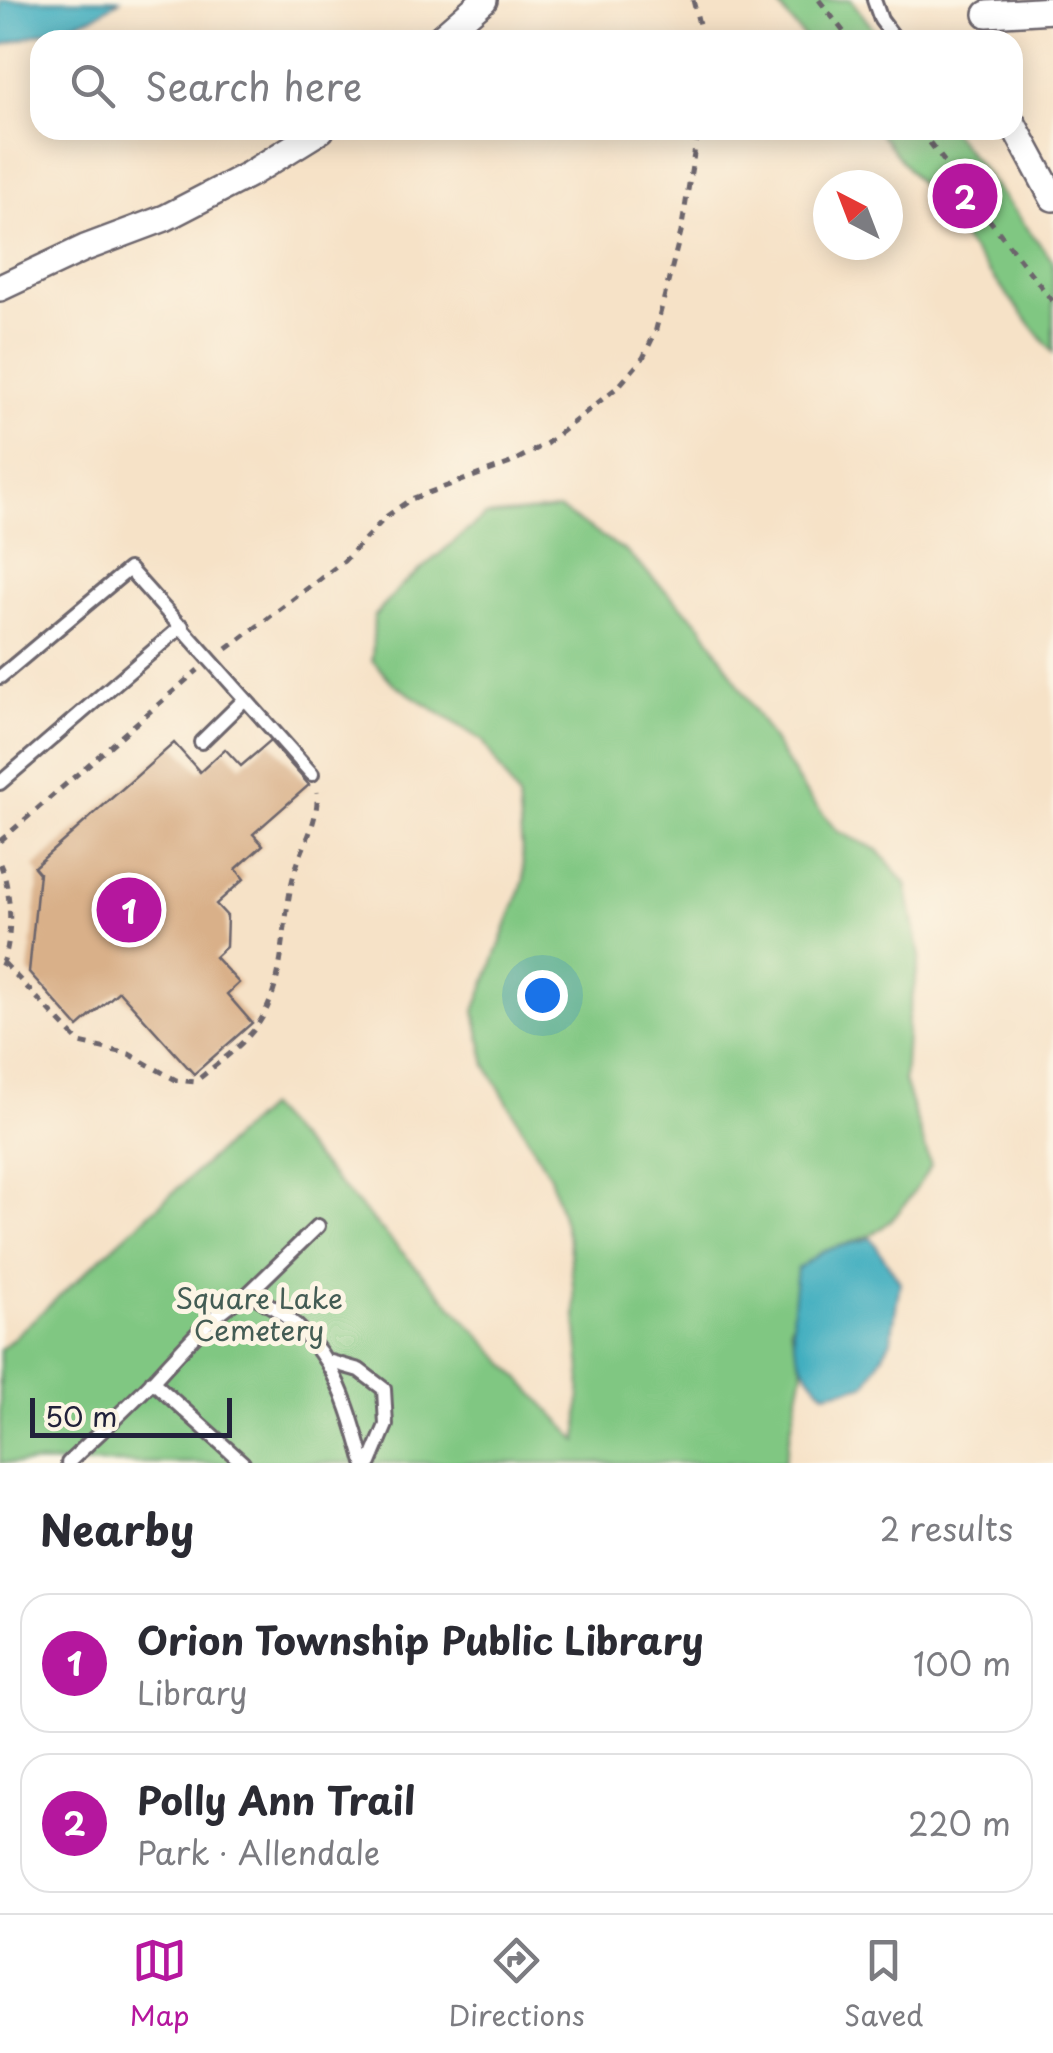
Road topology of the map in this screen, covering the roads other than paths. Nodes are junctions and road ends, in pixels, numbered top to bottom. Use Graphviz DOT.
graph roads {
  1 [pos="484,0"];
  2 [pos="874,0"];
  3 [pos="1053,10"];
  4 [pos="989,18"];
  5 [pos="450,30"];
  6 [pos="890,30"];
  7 [pos="305,140"];
  8 [pos="1022,140"];
  9 [pos="1053,198"];
  10 [pos="0,288"];
  11 [pos="182,626"];
  12 [pos="0,677"];
  13 [pos="245,699"];
  14 [pos="202,742"];
  15 [pos="312,774"];
  16 [pos="0,783"];
  17 [pos="318,1226"];
  18 [pos="249,1293"];
  19 [pos="331,1362"];
  20 [pos="152,1382"];
  21 [pos="68,1463"];
  22 [pos="243,1463"];
  23 [pos="367,1463"];
  1 -- 5 [label="street"];
  2 -- 6 [label="lane"];
  3 -- 4 [label="street"];
  7 -- 10 [label="street"];
  8 -- 9 [label="street"];
  11 -- 12 [label="lane"];
  11 -- 13 [label="lane"];
  11 -- 16 [label="lane"];
  13 -- 14 [label="lane"];
  13 -- 15 [label="lane"];
  17 -- 18 [label="lane"];
  18 -- 19 [label="lane"];
  18 -- 20 [label="lane"];
  19 -- 23 [label="lane"];
  19 -- 23 [label="lane"];
  20 -- 21 [label="lane"];
  20 -- 22 [label="lane"];
}
